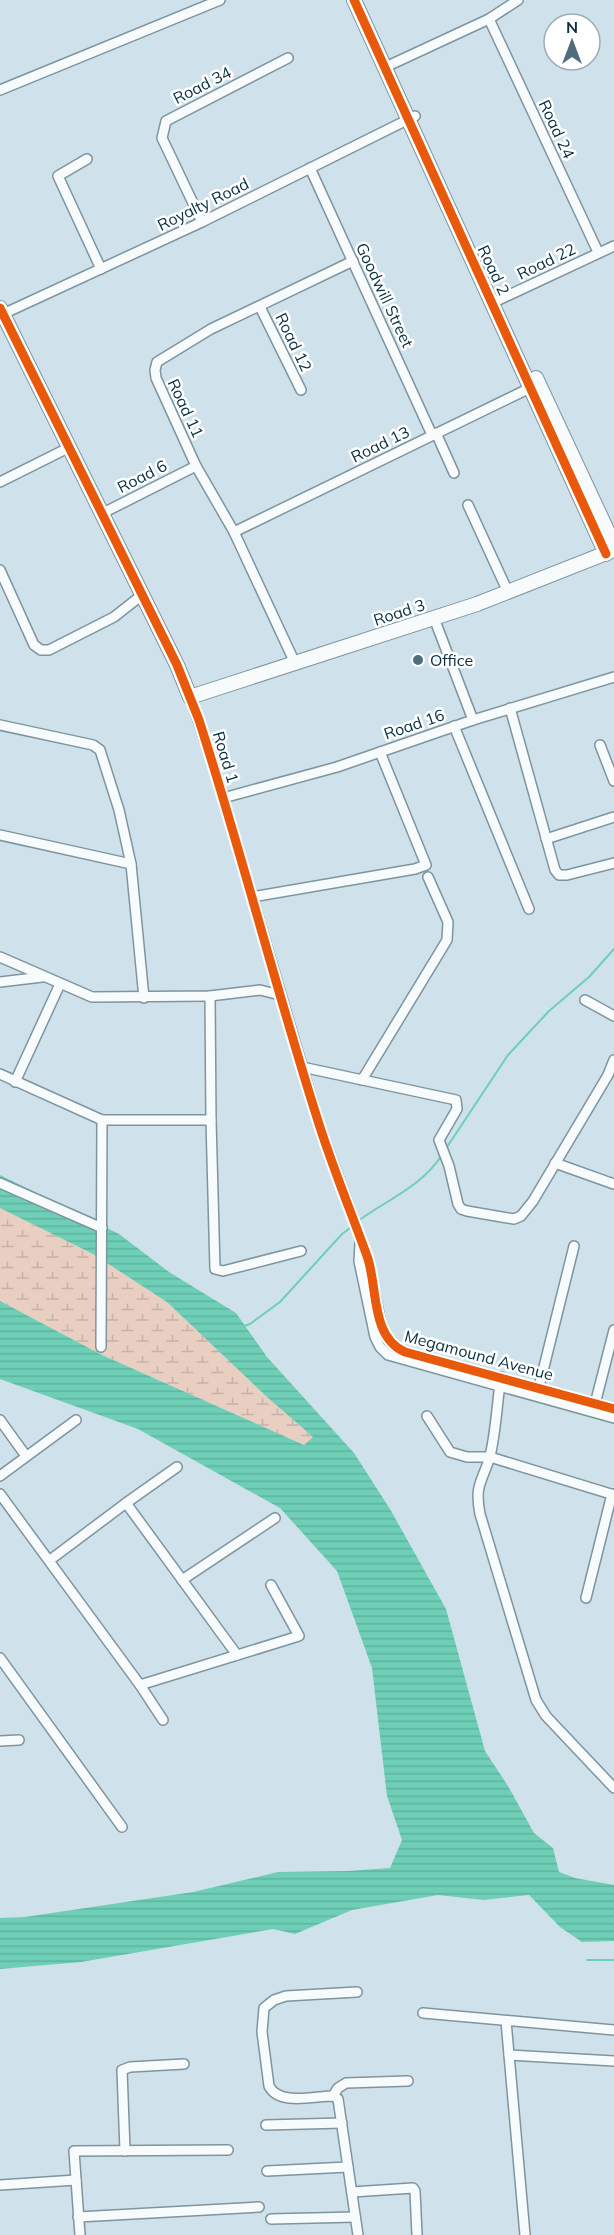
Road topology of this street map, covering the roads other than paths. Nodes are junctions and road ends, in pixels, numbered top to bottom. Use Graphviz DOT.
graph roads {
  1 [pos="220,0"];
  2 [pos="354,0"];
  3 [pos="363,0"];
  4 [pos="518,0"];
  5 [pos="489,19"];
  6 [pos="288,58"];
  7 [pos="392,64"];
  8 [pos="0,90"];
  9 [pos="411,118"];
  10 [pos="87,159"];
  11 [pos="52,165"];
  12 [pos="310,168"];
  13 [pos="58,176"];
  14 [pos="202,222"];
  15 [pos="614,246"];
  16 [pos="598,252"];
  17 [pos="353,261"];
  18 [pos="101,269"];
  19 [pos="496,302"];
  20 [pos="260,307"];
  21 [pos="2,311"];
  22 [pos="535,385"];
  23 [pos="301,390"];
  24 [pos="434,434"];
  25 [pos="68,448"];
  26 [pos="196,466"];
  27 [pos="454,473"];
  28 [pos="0,482"];
  29 [pos="468,505"];
  30 [pos="101,513"];
  31 [pos="234,532"];
  32 [pos="611,550"];
  33 [pos="0,570"];
  34 [pos="508,592"];
  35 [pos="142,595"];
  36 [pos="434,618"];
  37 [pos="295,663"];
  38 [pos="614,677"];
  39 [pos="190,697"];
  40 [pos="510,708"];
  41 [pos="473,720"];
  42 [pos="0,725"];
  43 [pos="454,726"];
  44 [pos="600,745"];
  45 [pos="380,752"];
  46 [pos="614,782"];
  47 [pos="223,798"];
  48 [pos="614,816"];
  49 [pos="0,835"];
  50 [pos="546,839"];
  51 [pos="614,863"];
  52 [pos="131,864"];
  53 [pos="428,877"];
  54 [pos="252,897"];
  55 [pos="529,909"];
  56 [pos="0,957"];
  57 [pos="274,972"];
  58 [pos="43,976"];
  59 [pos="0,982"];
  60 [pos="60,984"];
  61 [pos="260,990"];
  62 [pos="280,995"];
  63 [pos="210,996"];
  64 [pos="144,998"];
  65 [pos="585,1000"];
  66 [pos="614,1016"];
  67 [pos="614,1060"];
  68 [pos="302,1067"];
  69 [pos="0,1074"];
  70 [pos="611,1076"];
  71 [pos="362,1080"];
  72 [pos="15,1082"];
  73 [pos="102,1120"];
  74 [pos="211,1120"];
  75 [pos="555,1163"];
  76 [pos="0,1183"];
  77 [pos="614,1185"];
  78 [pos="102,1228"];
  79 [pos="574,1246"];
  80 [pos="301,1251"];
  81 [pos="363,1259"];
  82 [pos="614,1330"];
  83 [pos="101,1347"];
  84 [pos="500,1382"];
  85 [pos="539,1387"];
  86 [pos="595,1404"];
  87 [pos="614,1409"];
  88 [pos="427,1416"];
  89 [pos="614,1418"];
  90 [pos="0,1420"];
  91 [pos="76,1420"];
  92 [pos="26,1456"];
  93 [pos="490,1457"];
  94 [pos="177,1467"];
  95 [pos="0,1476"];
  96 [pos="0,1494"];
  97 [pos="613,1494"];
  98 [pos="126,1503"];
  99 [pos="275,1518"];
  100 [pos="50,1560"];
  101 [pos="182,1580"];
  102 [pos="271,1585"];
  103 [pos="586,1598"];
  104 [pos="237,1655"];
  105 [pos="0,1658"];
  106 [pos="140,1685"];
  107 [pos="163,1720"];
  108 [pos="20,1740"];
  109 [pos="0,1742"];
  110 [pos="614,1788"];
  111 [pos="122,1827"];
  112 [pos="357,1992"];
  113 [pos="423,2013"];
  114 [pos="506,2021"];
  115 [pos="614,2030"];
  116 [pos="509,2055"];
  117 [pos="614,2061"];
  118 [pos="184,2064"];
  119 [pos="408,2081"];
  120 [pos="333,2096"];
  121 [pos="342,2123"];
  122 [pos="266,2125"];
  123 [pos="228,2150"];
  124 [pos="125,2151"];
  125 [pos="348,2167"];
  126 [pos="267,2171"];
  127 [pos="76,2180"];
  128 [pos="0,2184"];
  129 [pos="352,2192"];
  130 [pos="259,2207"];
  131 [pos="78,2217"];
  132 [pos="355,2217"];
  133 [pos="271,2219"];
  134 [pos="80,2235"];
  135 [pos="358,2235"];
  136 [pos="417,2235"];
  137 [pos="525,2235"];
  1 -- 8 [label="street"];
  2 -- 9 [label="street, Road 2"];
  3 -- 7 [label="street, Road 2"];
  4 -- 5 [label="street"];
  5 -- 7 [label="street"];
  5 -- 16 [label="street, Road 24"];
  6 -- 14 [label="street, Road 34"];
  7 -- 9 [label="street, Road 2"];
  9 -- 12 [label="street, Royalty Road"];
  9 -- 19 [label="street, Road 2"];
  10 -- 13 [label="street"];
  11 -- 13 [label="street"];
  12 -- 14 [label="street, Royalty Road"];
  12 -- 17 [label="street, Goodwill Street"];
  13 -- 18 [label="street"];
  14 -- 18 [label="street, Royalty Road"];
  15 -- 16 [label="street, Road 22"];
  16 -- 19 [label="street, Road 22"];
  17 -- 20 [label="street, Road 11"];
  17 -- 24 [label="street, Goodwill Street"];
  18 -- 21 [label="street, Royalty Road"];
  19 -- 22 [label="street, Road 2"];
  20 -- 23 [label="street, Road 12"];
  20 -- 26 [label="street, Road 11"];
  21 -- 25 [label="street, Road 1"];
  22 -- 24 [label="street, Road 13"];
  22 -- 32 [label="street, Road 2"];
  24 -- 27 [label="street, Goodwill Street"];
  24 -- 31 [label="street, Road 13"];
  25 -- 28 [label="street"];
  25 -- 30 [label="street, Road 1"];
  26 -- 30 [label="street, Road 6"];
  26 -- 31 [label="street, Road 11"];
  29 -- 34 [label="street"];
  30 -- 35 [label="street, Road 1"];
  31 -- 37 [label="street, Road 11"];
  32 -- 34 [label="street, Road 3"];
  33 -- 35 [label="street"];
  34 -- 36 [label="street, Road 3"];
  35 -- 39 [label="street, Road 1"];
  36 -- 37 [label="street, Road 3"];
  36 -- 41 [label="street"];
  37 -- 39 [label="street, Road 3"];
  38 -- 40 [label="street, Road 16"];
  39 -- 47 [label="street, Road 1"];
  40 -- 41 [label="street, Road 16"];
  40 -- 50 [label="street"];
  41 -- 43 [label="street, Road 16"];
  42 -- 52 [label="street"];
  43 -- 45 [label="street, Road 16"];
  43 -- 55 [label="street"];
  44 -- 46 [label="street"];
  45 -- 47 [label="street, Road 16"];
  45 -- 54 [label="street"];
  47 -- 54 [label="street, Road 1"];
  48 -- 50 [label="street"];
  49 -- 52 [label="street"];
  50 -- 51 [label="street"];
  52 -- 64 [label="street"];
  53 -- 71 [label="street"];
  54 -- 57 [label="street, Road 1"];
  56 -- 58 [label="street"];
  57 -- 61 [label="street"];
  57 -- 62 [label="street, Road 1"];
  58 -- 59 [label="street"];
  58 -- 60 [label="street"];
  60 -- 64 [label="street"];
  60 -- 72 [label="street"];
  61 -- 62 [label="street"];
  61 -- 63 [label="street"];
  62 -- 68 [label="street, Road 1"];
  63 -- 64 [label="street"];
  63 -- 74 [label="street"];
  65 -- 66 [label="street"];
  67 -- 70 [label="street"];
  68 -- 71 [label="street"];
  68 -- 81 [label="street, Road 1"];
  69 -- 72 [label="street"];
  70 -- 75 [label="street"];
  71 -- 75 [label="street"];
  72 -- 73 [label="street"];
  73 -- 74 [label="street"];
  73 -- 78 [label="street"];
  74 -- 80 [label="street"];
  75 -- 77 [label="street"];
  76 -- 78 [label="street"];
  78 -- 83 [label="street"];
  79 -- 85 [label="street"];
  81 -- 84 [label="street, Megamound Avenue"];
  82 -- 86 [label="street"];
  84 -- 85 [label="street, Megamound Avenue"];
  84 -- 89 [label="street, Megamound Avenue"];
  84 -- 93 [label="street"];
  85 -- 86 [label="street, Megamound Avenue"];
  86 -- 87 [label="street, Megamound Avenue"];
  88 -- 93 [label="street"];
  90 -- 92 [label="street"];
  91 -- 92 [label="street"];
  92 -- 95 [label="street"];
  93 -- 97 [label="street"];
  93 -- 110 [label="street"];
  94 -- 98 [label="street"];
  96 -- 100 [label="street"];
  97 -- 103 [label="street"];
  98 -- 100 [label="street"];
  98 -- 101 [label="street"];
  99 -- 101 [label="street"];
  100 -- 106 [label="street"];
  101 -- 104 [label="street"];
  102 -- 104 [label="street"];
  104 -- 106 [label="street"];
  105 -- 111 [label="street"];
  106 -- 107 [label="street"];
  108 -- 109 [label="street"];
  112 -- 120 [label="street"];
  113 -- 114 [label="street"];
  114 -- 115 [label="street"];
  114 -- 116 [label="street"];
  116 -- 117 [label="street"];
  116 -- 137 [label="street"];
  118 -- 124 [label="street"];
  119 -- 120 [label="street"];
  120 -- 121 [label="street"];
  121 -- 122 [label="street"];
  121 -- 125 [label="street"];
  123 -- 124 [label="street"];
  124 -- 127 [label="street"];
  125 -- 126 [label="street"];
  125 -- 129 [label="street"];
  127 -- 128 [label="street"];
  127 -- 131 [label="street"];
  129 -- 132 [label="street"];
  129 -- 136 [label="street"];
  130 -- 131 [label="street"];
  131 -- 134 [label="street"];
  132 -- 133 [label="street"];
  132 -- 135 [label="street"];
}
